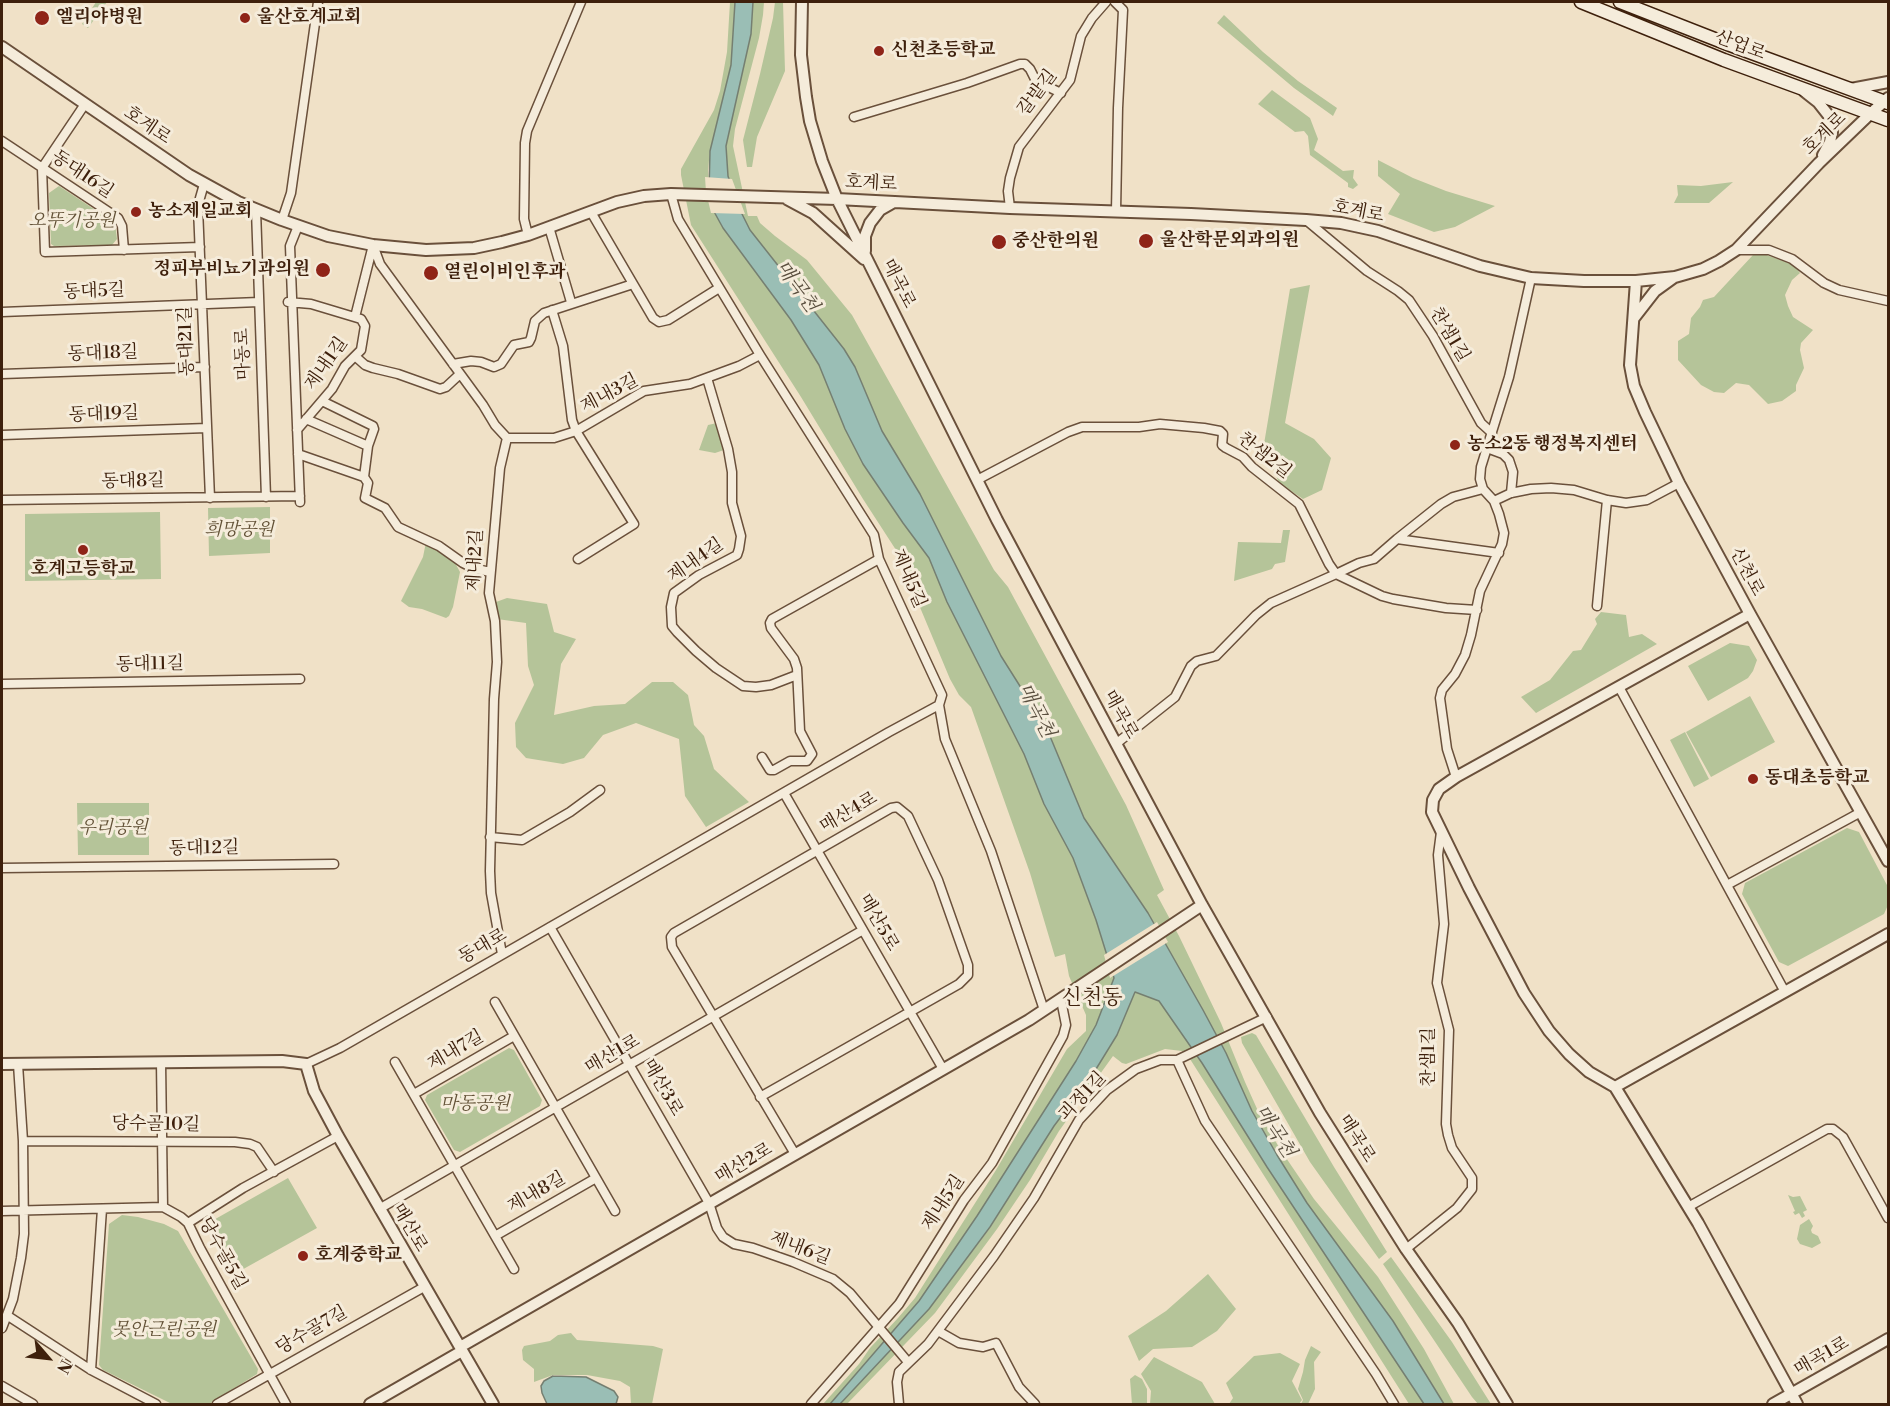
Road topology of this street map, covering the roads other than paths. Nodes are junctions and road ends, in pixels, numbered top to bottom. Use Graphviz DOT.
graph roads {
  1 [pos="318,2"];
  2 [pos="581,2"];
  3 [pos="802,2"];
  4 [pos="1106,2"];
  5 [pos="1115,2"];
  6 [pos="1581,2"];
  7 [pos="1620,2"];
  8 [pos="2,47"];
  9 [pos="1888,82"];
  10 [pos="1801,88"];
  11 [pos="1851,89"];
  12 [pos="1061,93"];
  13 [pos="1887,101"];
  14 [pos="85,104"];
  15 [pos="1870,114"];
  16 [pos="854,117"];
  17 [pos="1888,120"];
  18 [pos="2,141"];
  19 [pos="1819,163"];
  20 [pos="42,168"];
  21 [pos="204,184"];
  22 [pos="671,194"];
  23 [pos="784,197"];
  24 [pos="837,199"];
  25 [pos="894,202"];
  26 [pos="1010,208"];
  27 [pos="256,210"];
  28 [pos="1116,211"];
  29 [pos="591,212"];
  30 [pos="282,220"];
  31 [pos="1306,220"];
  32 [pos="298,226"];
  33 [pos="549,227"];
  34 [pos="528,235"];
  35 [pos="373,245"];
  36 [pos="200,247"];
  37 [pos="124,249"];
  38 [pos="1736,250"];
  39 [pos="867,259"];
  40 [pos="1675,277"];
  41 [pos="1531,278"];
  42 [pos="1636,281"];
  43 [pos="633,284"];
  44 [pos="719,288"];
  45 [pos="1888,301"];
  46 [pos="259,302"];
  47 [pos="290,302"];
  48 [pos="571,302"];
  49 [pos="202,304"];
  50 [pos="552,310"];
  51 [pos="2,312"];
  52 [pos="355,317"];
  53 [pos="1632,320"];
  54 [pos="760,355"];
  55 [pos="356,357"];
  56 [pos="453,364"];
  57 [pos="205,367"];
  58 [pos="2,374"];
  59 [pos="460,374"];
  60 [pos="707,378"];
  61 [pos="322,401"];
  62 [pos="306,419"];
  63 [pos="207,428"];
  64 [pos="297,430"];
  65 [pos="576,431"];
  66 [pos="1492,433"];
  67 [pos="2,435"];
  68 [pos="507,438"];
  69 [pos="368,446"];
  70 [pos="1487,448"];
  71 [pos="298,454"];
  72 [pos="364,477"];
  73 [pos="977,480"];
  74 [pos="1679,483"];
  75 [pos="1483,489"];
  76 [pos="1511,493"];
  77 [pos="266,497"];
  78 [pos="210,498"];
  79 [pos="2,500"];
  80 [pos="1607,500"];
  81 [pos="1494,501"];
  82 [pos="1397,539"];
  83 [pos="1499,553"];
  84 [pos="578,559"];
  85 [pos="879,559"];
  86 [pos="490,572"];
  87 [pos="1336,574"];
  88 [pos="1597,606"];
  89 [pos="1477,610"];
  90 [pos="1750,614"];
  91 [pos="797,675"];
  92 [pos="300,679"];
  93 [pos="2,684"];
  94 [pos="1619,687"];
  95 [pos="939,705"];
  96 [pos="1117,743"];
  97 [pos="762,757"];
  98 [pos="1456,777"];
  99 [pos="600,790"];
  100 [pos="784,792"];
  101 [pos="1861,812"];
  102 [pos="1441,832"];
  103 [pos="490,837"];
  104 [pos="817,850"];
  105 [pos="1888,861"];
  106 [pos="334,864"];
  107 [pos="2,868"];
  108 [pos="1727,885"];
  109 [pos="1202,905"];
  110 [pos="550,927"];
  111 [pos="863,930"];
  112 [pos="1888,934"];
  113 [pos="502,954"];
  114 [pos="1785,992"];
  115 [pos="1065,997"];
  116 [pos="495,1002"];
  117 [pos="1044,1010"];
  118 [pos="910,1012"];
  119 [pos="713,1016"];
  120 [pos="1266,1017"];
  121 [pos="514,1036"];
  122 [pos="1177,1060"];
  123 [pos="161,1062"];
  124 [pos="395,1062"];
  125 [pos="2,1064"];
  126 [pos="18,1064"];
  127 [pos="306,1064"];
  128 [pos="629,1064"];
  129 [pos="943,1070"];
  130 [pos="1616,1088"];
  131 [pos="414,1094"];
  132 [pos="760,1097"];
  133 [pos="554,1108"];
  134 [pos="338,1136"];
  135 [pos="163,1141"];
  136 [pos="23,1142"];
  137 [pos="795,1154"];
  138 [pos="454,1165"];
  139 [pos="274,1172"];
  140 [pos="596,1178"];
  141 [pos="709,1203"];
  142 [pos="162,1207"];
  143 [pos="1688,1207"];
  144 [pos="102,1209"];
  145 [pos="379,1209"];
  146 [pos="24,1210"];
  147 [pos="2,1211"];
  148 [pos="615,1211"];
  149 [pos="1888,1218"];
  150 [pos="188,1223"];
  151 [pos="495,1236"];
  152 [pos="1406,1249"];
  153 [pos="514,1269"];
  154 [pos="424,1287"];
  155 [pos="8,1316"];
  156 [pos="2,1328"];
  157 [pos="880,1330"];
  158 [pos="938,1330"];
  159 [pos="1888,1339"];
  160 [pos="461,1349"];
  161 [pos="908,1362"];
  162 [pos="91,1370"];
  163 [pos="270,1374"];
  164 [pos="2,1386"];
  165 [pos="1791,1394"];
  166 [pos="33,1404"];
  167 [pos="156,1404"];
  168 [pos="217,1404"];
  169 [pos="286,1404"];
  170 [pos="370,1404"];
  171 [pos="493,1404"];
  172 [pos="811,1404"];
  173 [pos="900,1404"];
  174 [pos="1035,1404"];
  175 [pos="1394,1404"];
  176 [pos="1507,1404"];
  177 [pos="1773,1404"];
  178 [pos="1797,1404"];
  1 -- 30 [label="street"];
  2 -- 34 [label="street"];
  3 -- 24 [label="street, 매곡로"];
  4 -- 12 [label="street, 갈밭길"];
  5 -- 28 [label="street"];
  6 -- 10 [label="main road, 산업로"];
  7 -- 11 [label="main road, 산업로"];
  8 -- 14 [label="street, 호계로"];
  9 -- 11 [label="street"];
  10 -- 15 [label="main road, 산업로"];
  10 -- 19 [label="street"];
  11 -- 13 [label="main road, 산업로"];
  12 -- 16 [label="street"];
  12 -- 26 [label="street, 갈밭길"];
  13 -- 15 [label="street, 호계로"];
  14 -- 20 [label="street"];
  14 -- 21 [label="street, 호계로"];
  15 -- 17 [label="main road, 산업로"];
  15 -- 19 [label="street, 호계로"];
  18 -- 20 [label="street, 동대16길"];
  19 -- 38 [label="street, 호계로"];
  20 -- 37 [label="street, 동대16길"];
  20 -- 37 [label="street"];
  21 -- 27 [label="street, 호계로"];
  21 -- 36 [label="street, 동대21길"];
  22 -- 23 [label="street, 호계로"];
  22 -- 29 [label="street, 호계로"];
  22 -- 44 [label="street, 제내5길"];
  23 -- 24 [label="street, 호계로"];
  23 -- 39 [label="street"];
  24 -- 25 [label="street, 호계로"];
  24 -- 39 [label="street, 매곡로"];
  25 -- 26 [label="street, 호계로"];
  25 -- 39 [label="street"];
  26 -- 28 [label="street, 호계로"];
  27 -- 30 [label="street, 호계로"];
  27 -- 46 [label="street, 마동로"];
  28 -- 31 [label="street, 호계로"];
  29 -- 33 [label="street, 호계로"];
  29 -- 43 [label="street"];
  30 -- 32 [label="street, 호계로"];
  31 -- 41 [label="street, 호계로"];
  31 -- 66 [label="street, 찬샘1길"];
  32 -- 35 [label="street, 호계로"];
  32 -- 47 [label="street"];
  33 -- 34 [label="street, 호계로"];
  33 -- 48 [label="street"];
  34 -- 35 [label="street, 호계로"];
  35 -- 52 [label="street, 제내1길"];
  35 -- 56 [label="street"];
  36 -- 37 [label="street"];
  36 -- 49 [label="street, 동대21길"];
  38 -- 40 [label="street, 호계로"];
  38 -- 45 [label="street"];
  39 -- 73 [label="street, 매곡로"];
  40 -- 42 [label="street, 호계로"];
  40 -- 53 [label="street"];
  41 -- 42 [label="street, 호계로"];
  41 -- 66 [label="street"];
  42 -- 53 [label="street, 신천로"];
  43 -- 44 [label="street"];
  43 -- 48 [label="street"];
  44 -- 54 [label="street, 제내5길"];
  46 -- 49 [label="street, 동대5길"];
  46 -- 77 [label="street, 마동로"];
  47 -- 52 [label="street"];
  47 -- 64 [label="street"];
  48 -- 50 [label="street"];
  49 -- 51 [label="street, 동대5길"];
  49 -- 57 [label="street, 동대21길"];
  50 -- 56 [label="street"];
  50 -- 65 [label="street"];
  52 -- 55 [label="street, 제내1길"];
  53 -- 74 [label="street, 신천로"];
  54 -- 60 [label="street, 제내3길"];
  54 -- 85 [label="street, 제내5길"];
  55 -- 59 [label="street"];
  55 -- 61 [label="street, 제내1길"];
  56 -- 59 [label="street"];
  57 -- 58 [label="street, 동대18길"];
  57 -- 63 [label="street, 동대21길"];
  59 -- 68 [label="street"];
  60 -- 65 [label="street, 제내3길"];
  60 -- 91 [label="street, 제내4길"];
  61 -- 62 [label="street, 제내1길"];
  61 -- 69 [label="street"];
  62 -- 64 [label="street, 제내1길"];
  62 -- 69 [label="street"];
  63 -- 67 [label="street, 동대19길"];
  63 -- 78 [label="street, 동대21길"];
  64 -- 71 [label="street"];
  65 -- 68 [label="street, 제내3길"];
  65 -- 84 [label="street"];
  66 -- 70 [label="street"];
  68 -- 86 [label="street, 제내2길"];
  69 -- 72 [label="street"];
  70 -- 75 [label="street"];
  70 -- 76 [label="street"];
  71 -- 72 [label="street"];
  71 -- 77 [label="street, 동대8길"];
  72 -- 86 [label="street"];
  73 -- 87 [label="street, 찬샘2길"];
  73 -- 96 [label="street, 매곡로"];
  74 -- 80 [label="street"];
  74 -- 90 [label="street, 신천로"];
  75 -- 81 [label="street"];
  75 -- 82 [label="street"];
  76 -- 80 [label="street"];
  76 -- 81 [label="street"];
  77 -- 78 [label="street, 동대8길"];
  78 -- 79 [label="street, 동대8길"];
  80 -- 88 [label="street"];
  81 -- 83 [label="street"];
  82 -- 83 [label="street"];
  82 -- 87 [label="street"];
  83 -- 89 [label="street"];
  85 -- 91 [label="street"];
  85 -- 95 [label="street, 제내5길"];
  86 -- 103 [label="street, 제내2길"];
  87 -- 89 [label="street"];
  87 -- 96 [label="street"];
  89 -- 98 [label="street"];
  90 -- 94 [label="street"];
  90 -- 101 [label="street, 신천로"];
  91 -- 97 [label="street"];
  92 -- 93 [label="street, 동대11길"];
  94 -- 98 [label="street"];
  94 -- 108 [label="street"];
  95 -- 100 [label="street, 동대로"];
  95 -- 117 [label="street, 제내5길"];
  96 -- 109 [label="street, 매곡로"];
  98 -- 102 [label="street"];
  99 -- 103 [label="street"];
  100 -- 104 [label="street, 매산5로"];
  100 -- 110 [label="street, 동대로"];
  101 -- 105 [label="street, 신천로"];
  101 -- 108 [label="street"];
  102 -- 130 [label="street"];
  102 -- 152 [label="street, 찬샘1길"];
  103 -- 113 [label="street, 제내2길"];
  104 -- 111 [label="street, 매산5로"];
  104 -- 118 [label="street, 매산4로"];
  104 -- 119 [label="street, 매산4로"];
  106 -- 107 [label="street, 동대12길"];
  108 -- 114 [label="street"];
  109 -- 115 [label="street, 매산2로"];
  109 -- 120 [label="street, 매곡로"];
  110 -- 113 [label="street, 동대로"];
  110 -- 128 [label="street, 매산3로"];
  111 -- 118 [label="street, 매산5로"];
  111 -- 119 [label="street, 매산1로"];
  112 -- 114 [label="street"];
  113 -- 127 [label="street, 동대로"];
  114 -- 130 [label="street"];
  115 -- 117 [label="street, 매산2로"];
  115 -- 157 [label="street, 제내5길"];
  116 -- 121 [label="street"];
  117 -- 129 [label="street, 매산2로"];
  118 -- 129 [label="street, 매산5로"];
  118 -- 132 [label="street, 매산4로"];
  119 -- 128 [label="street, 매산1로"];
  119 -- 132 [label="street, 매산4로"];
  120 -- 122 [label="street, 괴정1길"];
  120 -- 152 [label="street, 매곡로"];
  121 -- 131 [label="street, 제내7길"];
  121 -- 133 [label="street"];
  122 -- 158 [label="street, 괴정1길"];
  122 -- 175 [label="street"];
  123 -- 126 [label="street"];
  123 -- 127 [label="street"];
  123 -- 135 [label="street"];
  124 -- 131 [label="street"];
  125 -- 126 [label="street"];
  126 -- 136 [label="street"];
  127 -- 134 [label="street, 매산로"];
  128 -- 133 [label="street, 매산1로"];
  128 -- 141 [label="street, 매산3로"];
  129 -- 137 [label="street, 매산2로"];
  130 -- 143 [label="street"];
  131 -- 138 [label="street"];
  132 -- 137 [label="street, 매산4로"];
  133 -- 138 [label="street, 매산1로"];
  133 -- 140 [label="street, 제내8길"];
  134 -- 139 [label="street"];
  134 -- 145 [label="street, 매산로"];
  135 -- 136 [label="street, 당수골10길"];
  135 -- 139 [label="street, 당수골10길"];
  135 -- 142 [label="street"];
  136 -- 146 [label="street"];
  137 -- 141 [label="street, 매산2로"];
  138 -- 145 [label="street, 매산1로"];
  138 -- 151 [label="street, 제내8길"];
  139 -- 150 [label="street"];
  140 -- 148 [label="street, 제내8길"];
  140 -- 151 [label="street, 제내8길"];
  141 -- 157 [label="street, 제내6길"];
  141 -- 160 [label="street, 매산2로"];
  142 -- 144 [label="street"];
  142 -- 150 [label="street, 당수골5길"];
  143 -- 149 [label="street"];
  143 -- 165 [label="street"];
  144 -- 146 [label="street"];
  144 -- 162 [label="street"];
  145 -- 154 [label="street, 매산로"];
  146 -- 147 [label="street"];
  146 -- 155 [label="street"];
  150 -- 163 [label="street, 당수골5길"];
  151 -- 153 [label="street, 제내8길"];
  152 -- 176 [label="street, 매곡로"];
  154 -- 160 [label="street, 매산로"];
  154 -- 163 [label="street, 당수골7길"];
  155 -- 156 [label="street"];
  155 -- 162 [label="street"];
  157 -- 161 [label="street, 제내6길"];
  157 -- 172 [label="street, 제내5길"];
  158 -- 161 [label="street, 괴정1길"];
  158 -- 174 [label="street"];
  159 -- 165 [label="street, 매곡1로"];
  160 -- 170 [label="street, 매산2로"];
  160 -- 171 [label="street, 매산로"];
  161 -- 173 [label="street, 괴정1길"];
  162 -- 167 [label="street"];
  163 -- 168 [label="street, 당수골7길"];
  163 -- 169 [label="street, 당수골5길"];
  164 -- 166 [label="street"];
  165 -- 177 [label="street, 매곡1로"];
  165 -- 178 [label="street"];
}
